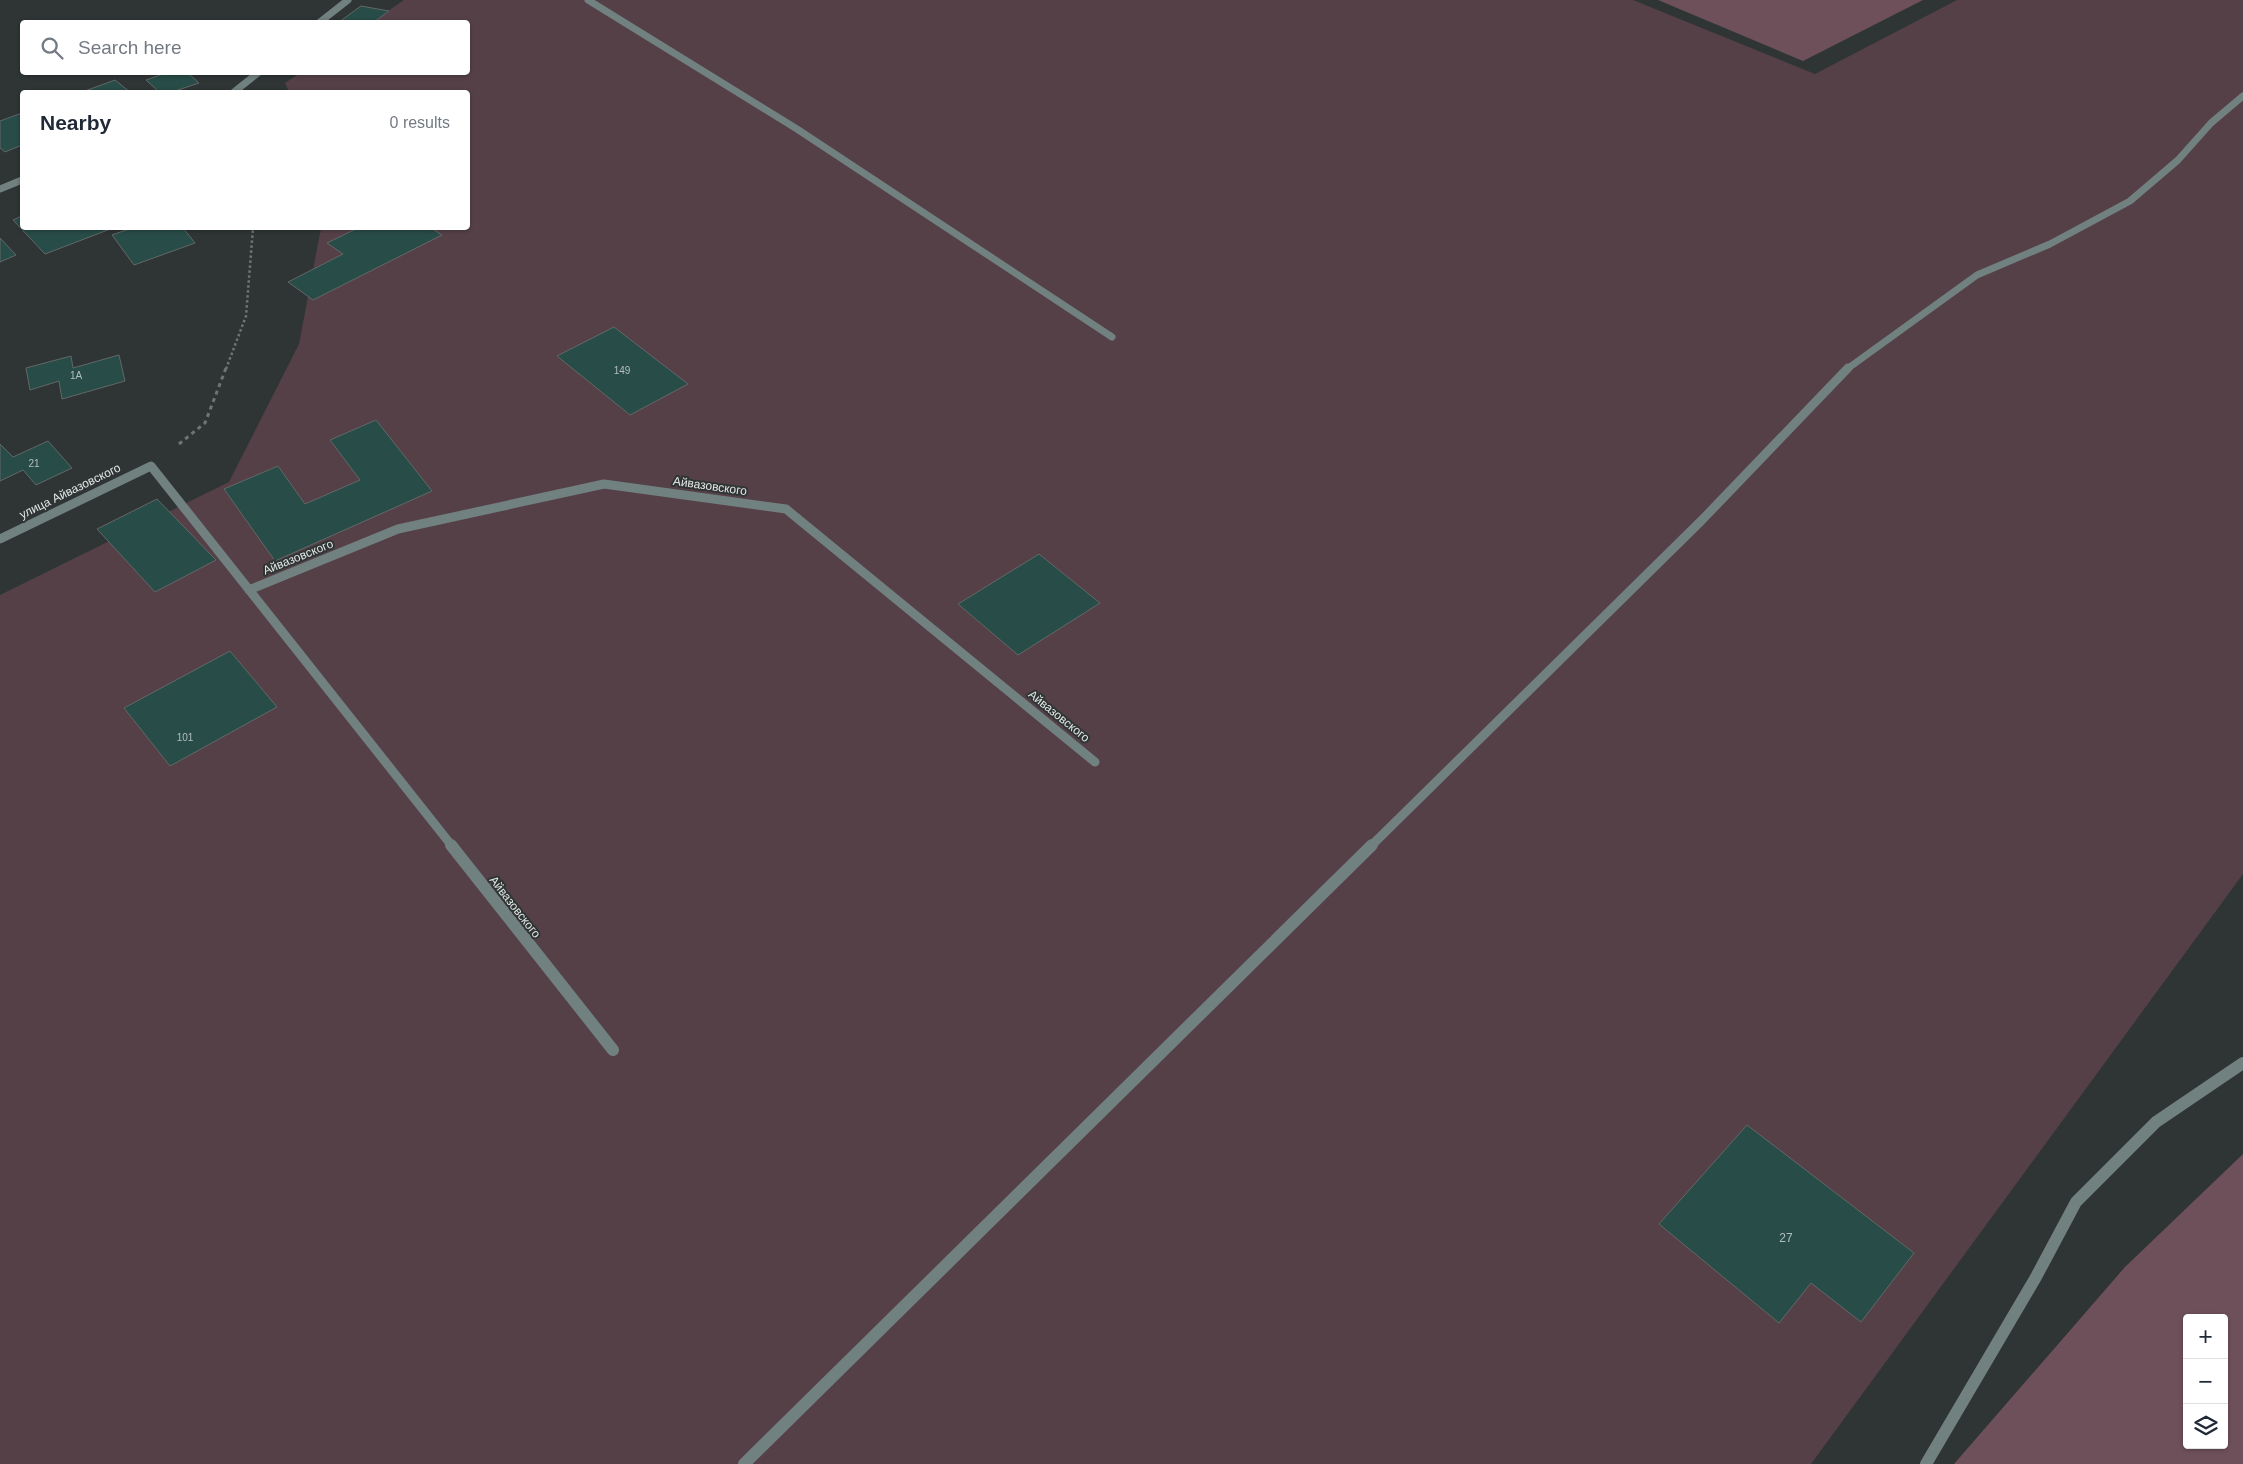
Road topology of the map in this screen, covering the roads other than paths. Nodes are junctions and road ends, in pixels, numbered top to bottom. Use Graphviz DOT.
graph roads {
  1 [pos="348,0"];
  2 [pos="588,0"];
  3 [pos="323,20"];
  4 [pos="255,75"];
  5 [pos="236,90"];
  6 [pos="2243,96"];
  7 [pos="20,181"];
  8 [pos="0,189"];
  9 [pos="1112,338"];
  10 [pos="151,466"];
  11 [pos="0,539"];
  12 [pos="249,590"];
  13 [pos="1095,762"];
  14 [pos="613,1050"];
  15 [pos="2243,1063"];
  16 [pos="744,1464"];
  17 [pos="1926,1464"];
  1 -- 3 [label="street"];
  2 -- 9 [label="street"];
  4 -- 5 [label="street"];
  6 -- 16 [label="street"];
  7 -- 8 [label="street"];
  10 -- 11 [label="street, улица Айвазовского"];
  10 -- 12 [label="street, Айвазовского"];
  12 -- 13 [label="street, Айвазовского"];
  12 -- 14 [label="street, Айвазовского"];
  15 -- 17 [label="street"];
}
